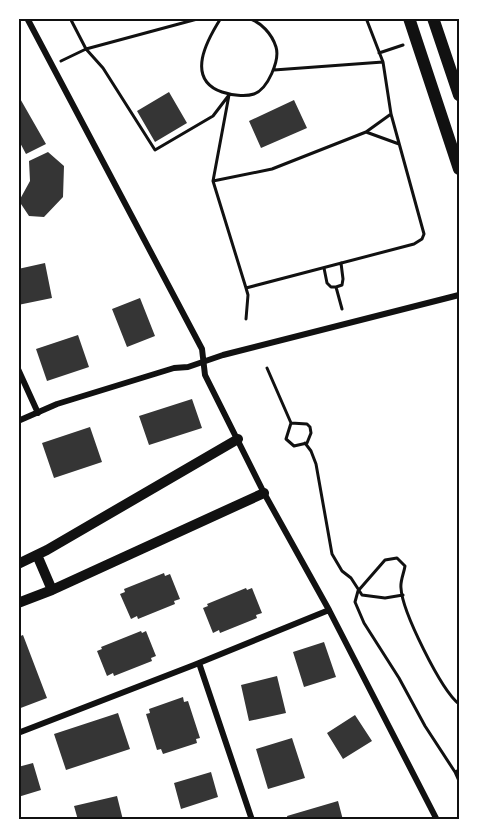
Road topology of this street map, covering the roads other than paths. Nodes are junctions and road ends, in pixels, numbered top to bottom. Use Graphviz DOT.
graph roads {
  1 [pos="27,18"];
  2 [pos="409,18"];
  3 [pos="433,18"];
  4 [pos="459,95"];
  5 [pos="459,169"];
  6 [pos="459,295"];
  7 [pos="204,362"];
  8 [pos="18,369"];
  9 [pos="38,413"];
  10 [pos="18,421"];
  11 [pos="238,439"];
  12 [pos="264,493"];
  13 [pos="37,555"];
  14 [pos="18,564"];
  15 [pos="52,590"];
  16 [pos="18,603"];
  17 [pos="329,610"];
  18 [pos="199,663"];
  19 [pos="18,733"];
  20 [pos="250,820"];
  21 [pos="437,820"];
  1 -- 7 [label="street"];
  2 -- 5 [label="main road"];
  3 -- 4 [label="main road"];
  6 -- 7 [label="street"];
  7 -- 9 [label="street"];
  7 -- 11 [label="street"];
  8 -- 9 [label="street"];
  9 -- 10 [label="street"];
  11 -- 12 [label="street"];
  11 -- 13 [label="street"];
  12 -- 15 [label="street"];
  12 -- 17 [label="street"];
  13 -- 14 [label="street"];
  13 -- 15 [label="street"];
  15 -- 16 [label="street"];
  17 -- 18 [label="street"];
  17 -- 21 [label="street"];
  18 -- 19 [label="street"];
  18 -- 20 [label="street"];
}
